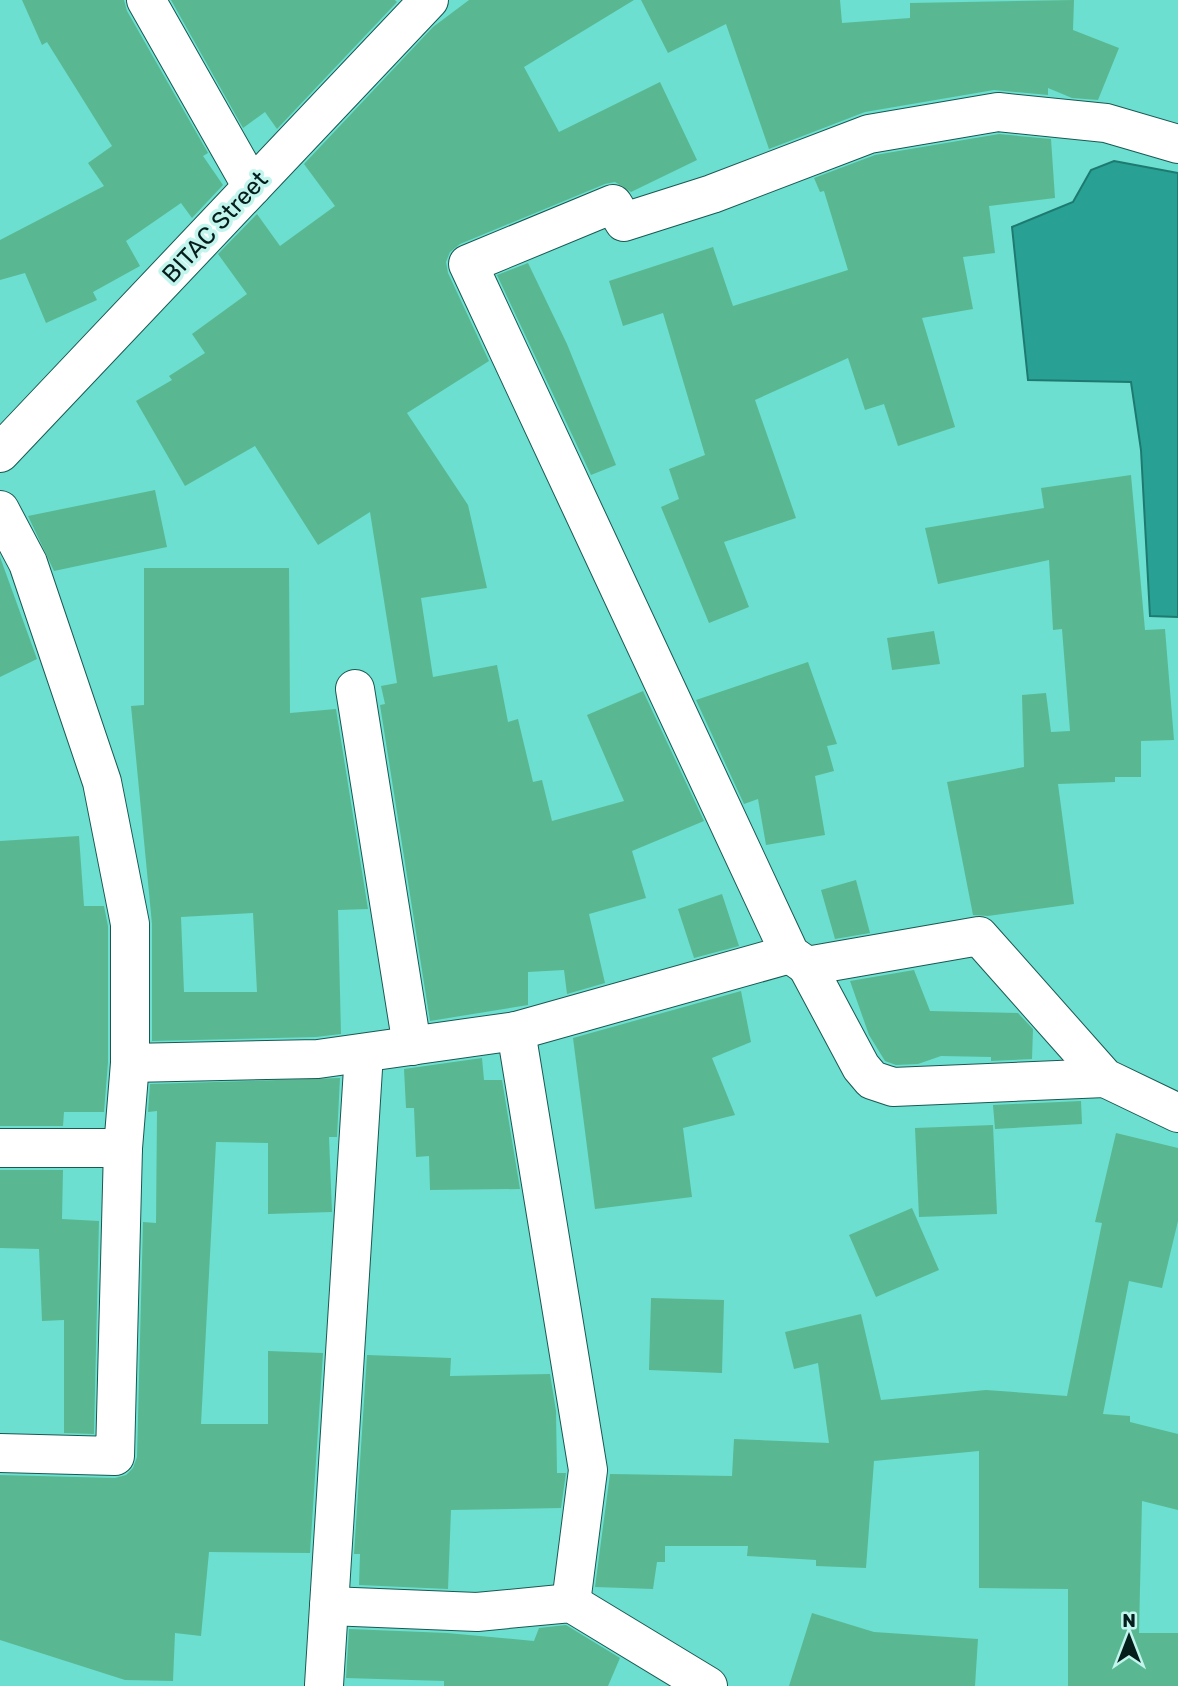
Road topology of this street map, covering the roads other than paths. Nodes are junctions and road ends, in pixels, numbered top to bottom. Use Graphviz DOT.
graph roads {
  1 [pos="146,0"];
  2 [pos="429,0"];
  3 [pos="1178,144"];
  4 [pos="252,187"];
  5 [pos="0,453"];
  6 [pos="0,510"];
  7 [pos="355,689"];
  8 [pos="798,960"];
  9 [pos="516,1031"];
  10 [pos="412,1045"];
  11 [pos="364,1053"];
  12 [pos="130,1063"];
  13 [pos="1105,1078"];
  14 [pos="1178,1113"];
  15 [pos="0,1148"];
  16 [pos="123,1148"];
  17 [pos="0,1453"];
  18 [pos="571,1603"];
  19 [pos="330,1606"];
  20 [pos="324,1685"];
  21 [pos="708,1686"];
  1 -- 4 [label="street"];
  2 -- 4 [label="street, BITAC Street"];
  3 -- 8 [label="street"];
  4 -- 5 [label="street, BITAC Street"];
  6 -- 12 [label="street"];
  7 -- 10 [label="street"];
  8 -- 9 [label="street"];
  8 -- 13 [label="street"];
  8 -- 13 [label="street"];
  9 -- 10 [label="street"];
  9 -- 18 [label="street"];
  10 -- 11 [label="street"];
  11 -- 12 [label="street"];
  11 -- 19 [label="street"];
  12 -- 16 [label="street"];
  13 -- 14 [label="street"];
  15 -- 16 [label="street"];
  16 -- 17 [label="street"];
  18 -- 19 [label="street"];
  18 -- 21 [label="street"];
  19 -- 20 [label="street"];
}
